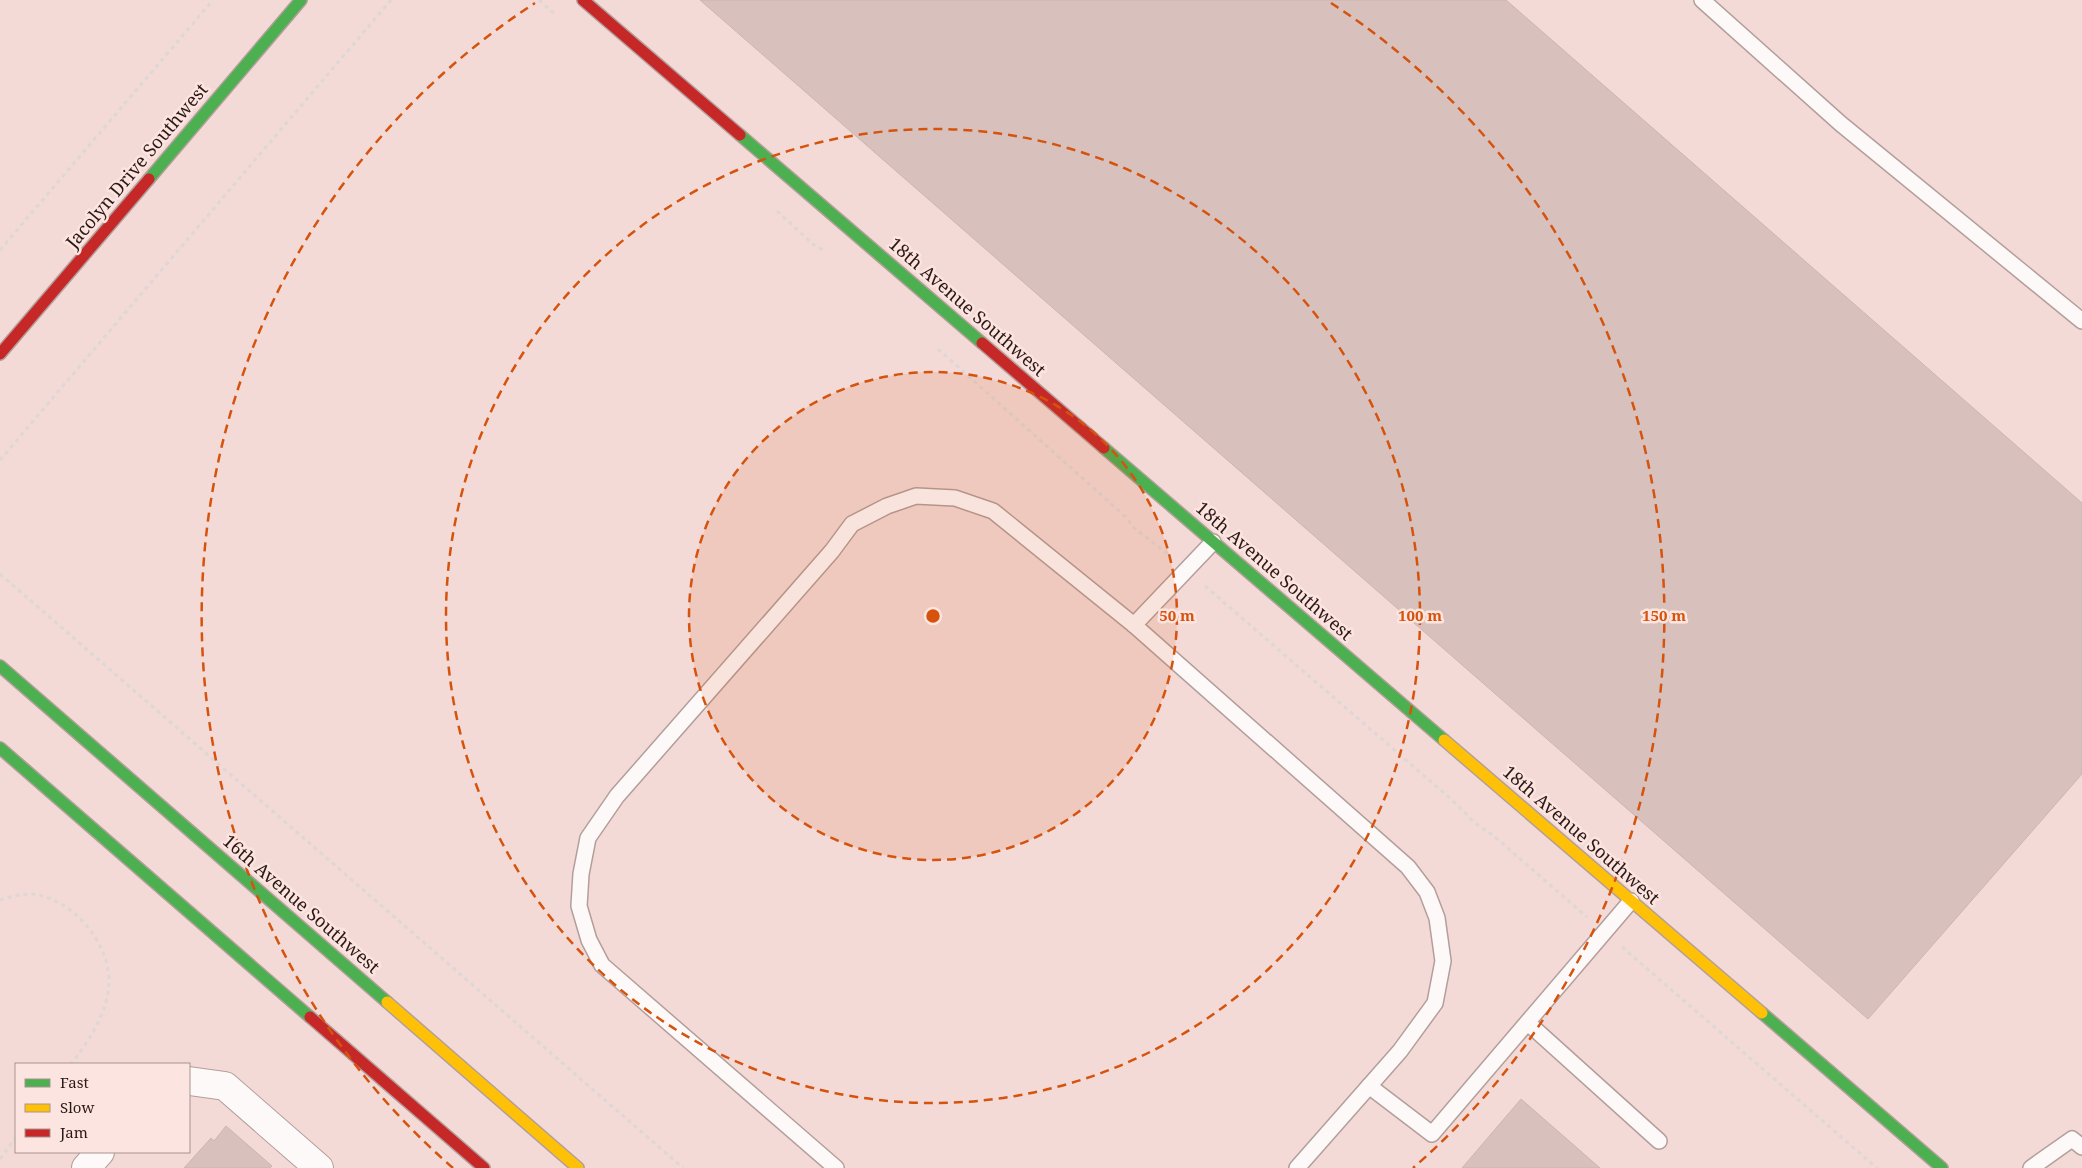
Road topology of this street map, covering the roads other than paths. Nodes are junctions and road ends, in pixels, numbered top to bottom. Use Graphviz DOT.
graph roads {
  1 [pos="301,0"];
  2 [pos="583,0"];
  3 [pos="1702,0"];
  4 [pos="2082,321"];
  5 [pos="0,354"];
  6 [pos="1213,542"];
  7 [pos="1134,625"];
  8 [pos="0,666"];
  9 [pos="0,748"];
  10 [pos="1631,901"];
  11 [pos="1528,1023"];
  12 [pos="190,1081"];
  13 [pos="1369,1086"];
  14 [pos="1659,1140"];
  15 [pos="2082,1147"];
  16 [pos="99,1153"];
  17 [pos="86,1168"];
  18 [pos="320,1168"];
  19 [pos="484,1168"];
  20 [pos="578,1168"];
  21 [pos="836,1168"];
  22 [pos="1297,1168"];
  23 [pos="1942,1168"];
  24 [pos="2030,1168"];
  1 -- 5 [label="street, Jacolyn Drive Southwest"];
  2 -- 6 [label="street, 18th Avenue Southwest"];
  3 -- 4 [label="lane"];
  6 -- 7 [label="lane"];
  6 -- 10 [label="street, 18th Avenue Southwest"];
  7 -- 13 [label="lane"];
  7 -- 21 [label="lane"];
  8 -- 20 [label="street, 16th Avenue Southwest"];
  9 -- 19 [label="street"];
  10 -- 11 [label="lane"];
  10 -- 23 [label="street, 18th Avenue Southwest"];
  11 -- 13 [label="lane"];
  11 -- 14 [label="lane"];
  12 -- 18 [label="street"];
  13 -- 22 [label="lane"];
  15 -- 24 [label="lane"];
  16 -- 17 [label="street"];
}
